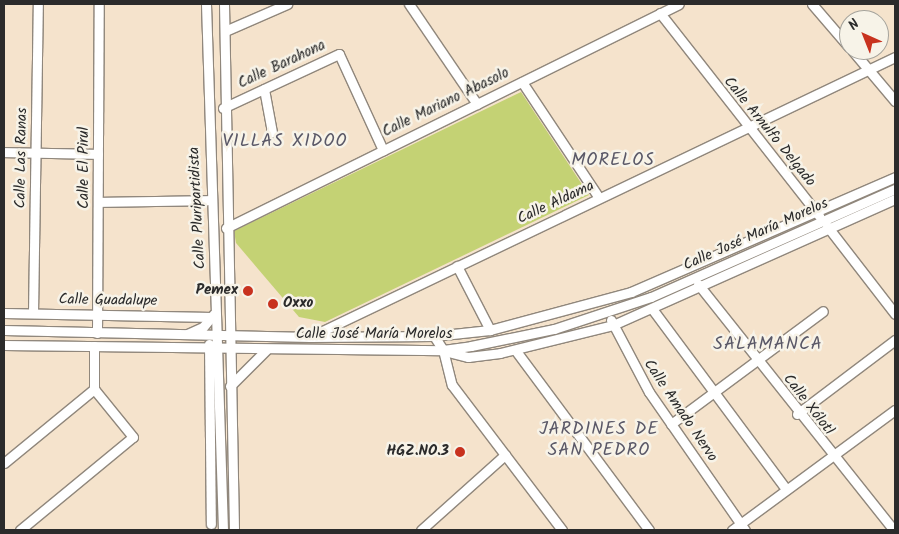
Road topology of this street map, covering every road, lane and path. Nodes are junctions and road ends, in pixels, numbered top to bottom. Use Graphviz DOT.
graph roads {
  1 [pos="38,4"];
  2 [pos="99,4"];
  3 [pos="206,4"];
  4 [pos="224,4"];
  5 [pos="287,4"];
  6 [pos="409,4"];
  7 [pos="679,4"];
  8 [pos="812,4"];
  9 [pos="660,13"];
  10 [pos="225,31"];
  11 [pos="839,35"];
  12 [pos="895,57"];
  13 [pos="860,60"];
  14 [pos="869,70"];
  15 [pos="522,82"];
  16 [pos="264,88"];
  17 [pos="895,101"];
  18 [pos="477,104"];
  19 [pos="223,108"];
  20 [pos="747,128"];
  21 [pos="272,132"];
  22 [pos="383,150"];
  23 [pos="4,152"];
  24 [pos="36,153"];
  25 [pos="98,154"];
  26 [pos="895,176"];
  27 [pos="884,182"];
  28 [pos="893,195"];
  29 [pos="599,198"];
  30 [pos="212,200"];
  31 [pos="98,202"];
  32 [pos="816,212"];
  33 [pos="823,221"];
  34 [pos="226,228"];
  35 [pos="830,229"];
  36 [pos="784,238"];
  37 [pos="789,248"];
  38 [pos="748,255"];
  39 [pos="752,265"];
  40 [pos="457,266"];
  41 [pos="687,269"];
  42 [pos="694,278"];
  43 [pos="701,288"];
  44 [pos="603,302"];
  45 [pos="217,307"];
  46 [pos="653,310"];
  47 [pos="823,311"];
  48 [pos="4,313"];
  49 [pos="33,313"];
  50 [pos="608,313"];
  51 [pos="98,314"];
  52 [pos="895,314"];
  53 [pos="212,317"];
  54 [pos="613,325"];
  55 [pos="4,330"];
  56 [pos="490,330"];
  57 [pos="97,333"];
  58 [pos="184,335"];
  59 [pos="219,336"];
  60 [pos="434,336"];
  61 [pos="310,337"];
  62 [pos="895,340"];
  63 [pos="4,345"];
  64 [pos="94,346"];
  65 [pos="219,348"];
  66 [pos="267,349"];
  67 [pos="443,350"];
  68 [pos="516,350"];
  69 [pos="755,360"];
  70 [pos="230,386"];
  71 [pos="94,389"];
  72 [pos="713,391"];
  73 [pos="895,410"];
  74 [pos="798,414"];
  75 [pos="671,424"];
  76 [pos="505,455"];
  77 [pos="831,456"];
  78 [pos="4,463"];
  79 [pos="786,489"];
  80 [pos="211,524"];
  81 [pos="743,527"];
  82 [pos="20,530"];
  83 [pos="223,530"];
  84 [pos="234,530"];
  85 [pos="420,530"];
  86 [pos="562,530"];
  87 [pos="649,530"];
  88 [pos="732,530"];
  89 [pos="894,530"];
  1 -- 24 [label="street, Calle Las Ranas"];
  2 -- 25 [label="street, Calle El Pirul"];
  3 -- 30 [label="street, Calle Pluripartidista"];
  4 -- 10 [label="street, Calle Pluripartidista"];
  5 -- 10 [label="street"];
  6 -- 18 [label="street"];
  7 -- 9 [label="street, Calle Mariano Abasolo"];
  8 -- 11 [label="street"];
  9 -- 15 [label="street, Calle Mariano Abasolo"];
  9 -- 20 [label="street, Calle Arnulfo Delgado"];
  10 -- 19 [label="street, Calle Pluripartidista"];
  12 -- 14 [label="street, Calle Aldama"];
  13 -- 14 [label="street"];
  14 -- 17 [label="street"];
  14 -- 20 [label="street, Calle Aldama"];
  15 -- 18 [label="street, Calle Mariano Abasolo"];
  15 -- 29 [label="street"];
  16 -- 19 [label="street, Calle Barahona"];
  16 -- 21 [label="street"];
  16 -- 22 [label="street, Calle Barahona"];
  18 -- 22 [label="street, Calle Mariano Abasolo"];
  19 -- 34 [label="street, Calle Pluripartidista"];
  20 -- 29 [label="street, Calle Aldama"];
  20 -- 32 [label="street, Calle Arnulfo Delgado"];
  22 -- 34 [label="street, Calle Mariano Abasolo"];
  23 -- 24 [label="street"];
  24 -- 25 [label="street"];
  24 -- 49 [label="street, Calle Las Ranas"];
  25 -- 31 [label="street, Calle El Pirul"];
  26 -- 27 [label="street, Calle José María Morelos"];
  27 -- 28 [label="street"];
  27 -- 32 [label="street, Calle José María Morelos"];
  28 -- 33 [label="street, Calle José María Morelos"];
  28 -- 35 [label="street"];
  29 -- 40 [label="street, Calle Aldama"];
  30 -- 31 [label="street"];
  30 -- 45 [label="street, Calle Pluripartidista"];
  31 -- 51 [label="street, Calle El Pirul"];
  32 -- 33 [label="street, Calle Arnulfo Delgado"];
  32 -- 41 [label="street, Calle José María Morelos"];
  33 -- 35 [label="street, Calle Arnulfo Delgado"];
  33 -- 36 [label="street, Calle José María Morelos"];
  34 -- 59 [label="street, Calle Pluripartidista"];
  35 -- 37 [label="street"];
  35 -- 52 [label="street, Calle Arnulfo Delgado"];
  36 -- 37 [label="street"];
  36 -- 38 [label="street, Calle José María Morelos"];
  37 -- 39 [label="street"];
  38 -- 39 [label="street"];
  38 -- 42 [label="street, Calle José María Morelos"];
  39 -- 43 [label="street"];
  40 -- 56 [label="street"];
  40 -- 61 [label="street, Calle Aldama"];
  41 -- 42 [label="street, Calle Xólotl"];
  41 -- 44 [label="street, Calle José María Morelos"];
  42 -- 43 [label="street, Calle Xólotl"];
  42 -- 50 [label="street, Calle José María Morelos"];
  43 -- 46 [label="street"];
  43 -- 69 [label="street, Calle Xólotl"];
  44 -- 50 [label="street, Calle Amado Nervo"];
  44 -- 56 [label="street, Calle José María Morelos"];
  45 -- 53 [label="street"];
  45 -- 59 [label="street, Calle Pluripartidista"];
  46 -- 54 [label="street"];
  46 -- 72 [label="street"];
  47 -- 69 [label="street"];
  48 -- 49 [label="street, Calle Guadalupe"];
  49 -- 51 [label="street, Calle Guadalupe"];
  50 -- 54 [label="street, Calle Amado Nervo"];
  50 -- 67 [label="street, Calle José María Morelos"];
  51 -- 53 [label="street, Calle Guadalupe"];
  51 -- 57 [label="street, Calle El Pirul"];
  53 -- 58 [label="street"];
  54 -- 68 [label="street"];
  54 -- 75 [label="street, Calle Amado Nervo"];
  55 -- 57 [label="street, Calle José María Morelos"];
  56 -- 60 [label="street, Calle José María Morelos"];
  57 -- 58 [label="street, Calle José María Morelos"];
  58 -- 59 [label="street, Calle José María Morelos"];
  59 -- 61 [label="street, Calle José María Morelos"];
  59 -- 65 [label="street"];
  59 -- 65 [label="street, Calle Pluripartidista"];
  60 -- 61 [label="street, Calle José María Morelos"];
  60 -- 67 [label="street"];
  62 -- 74 [label="street"];
  63 -- 64 [label="street, Calle José María Morelos"];
  64 -- 65 [label="street, Calle José María Morelos"];
  64 -- 71 [label="street"];
  65 -- 66 [label="street, Calle José María Morelos"];
  65 -- 70 [label="street, Calle Pluripartidista"];
  65 -- 80 [label="street"];
  65 -- 83 [label="street, Calle Pluripartidista"];
  66 -- 67 [label="street, Calle José María Morelos"];
  66 -- 70 [label="street"];
  67 -- 68 [label="street"];
  67 -- 76 [label="street"];
  68 -- 87 [label="street"];
  69 -- 72 [label="street"];
  69 -- 74 [label="street, Calle Xólotl"];
  70 -- 84 [label="street, Calle Pluripartidista"];
  71 -- 78 [label="street"];
  71 -- 82 [label="street"];
  72 -- 75 [label="street"];
  72 -- 79 [label="street"];
  73 -- 77 [label="street"];
  74 -- 77 [label="street, Calle Xólotl"];
  75 -- 81 [label="street, Calle Amado Nervo"];
  76 -- 85 [label="street"];
  76 -- 86 [label="street"];
  77 -- 79 [label="street"];
  77 -- 89 [label="street, Calle Xólotl"];
  79 -- 81 [label="street"];
  81 -- 88 [label="street"];
}
